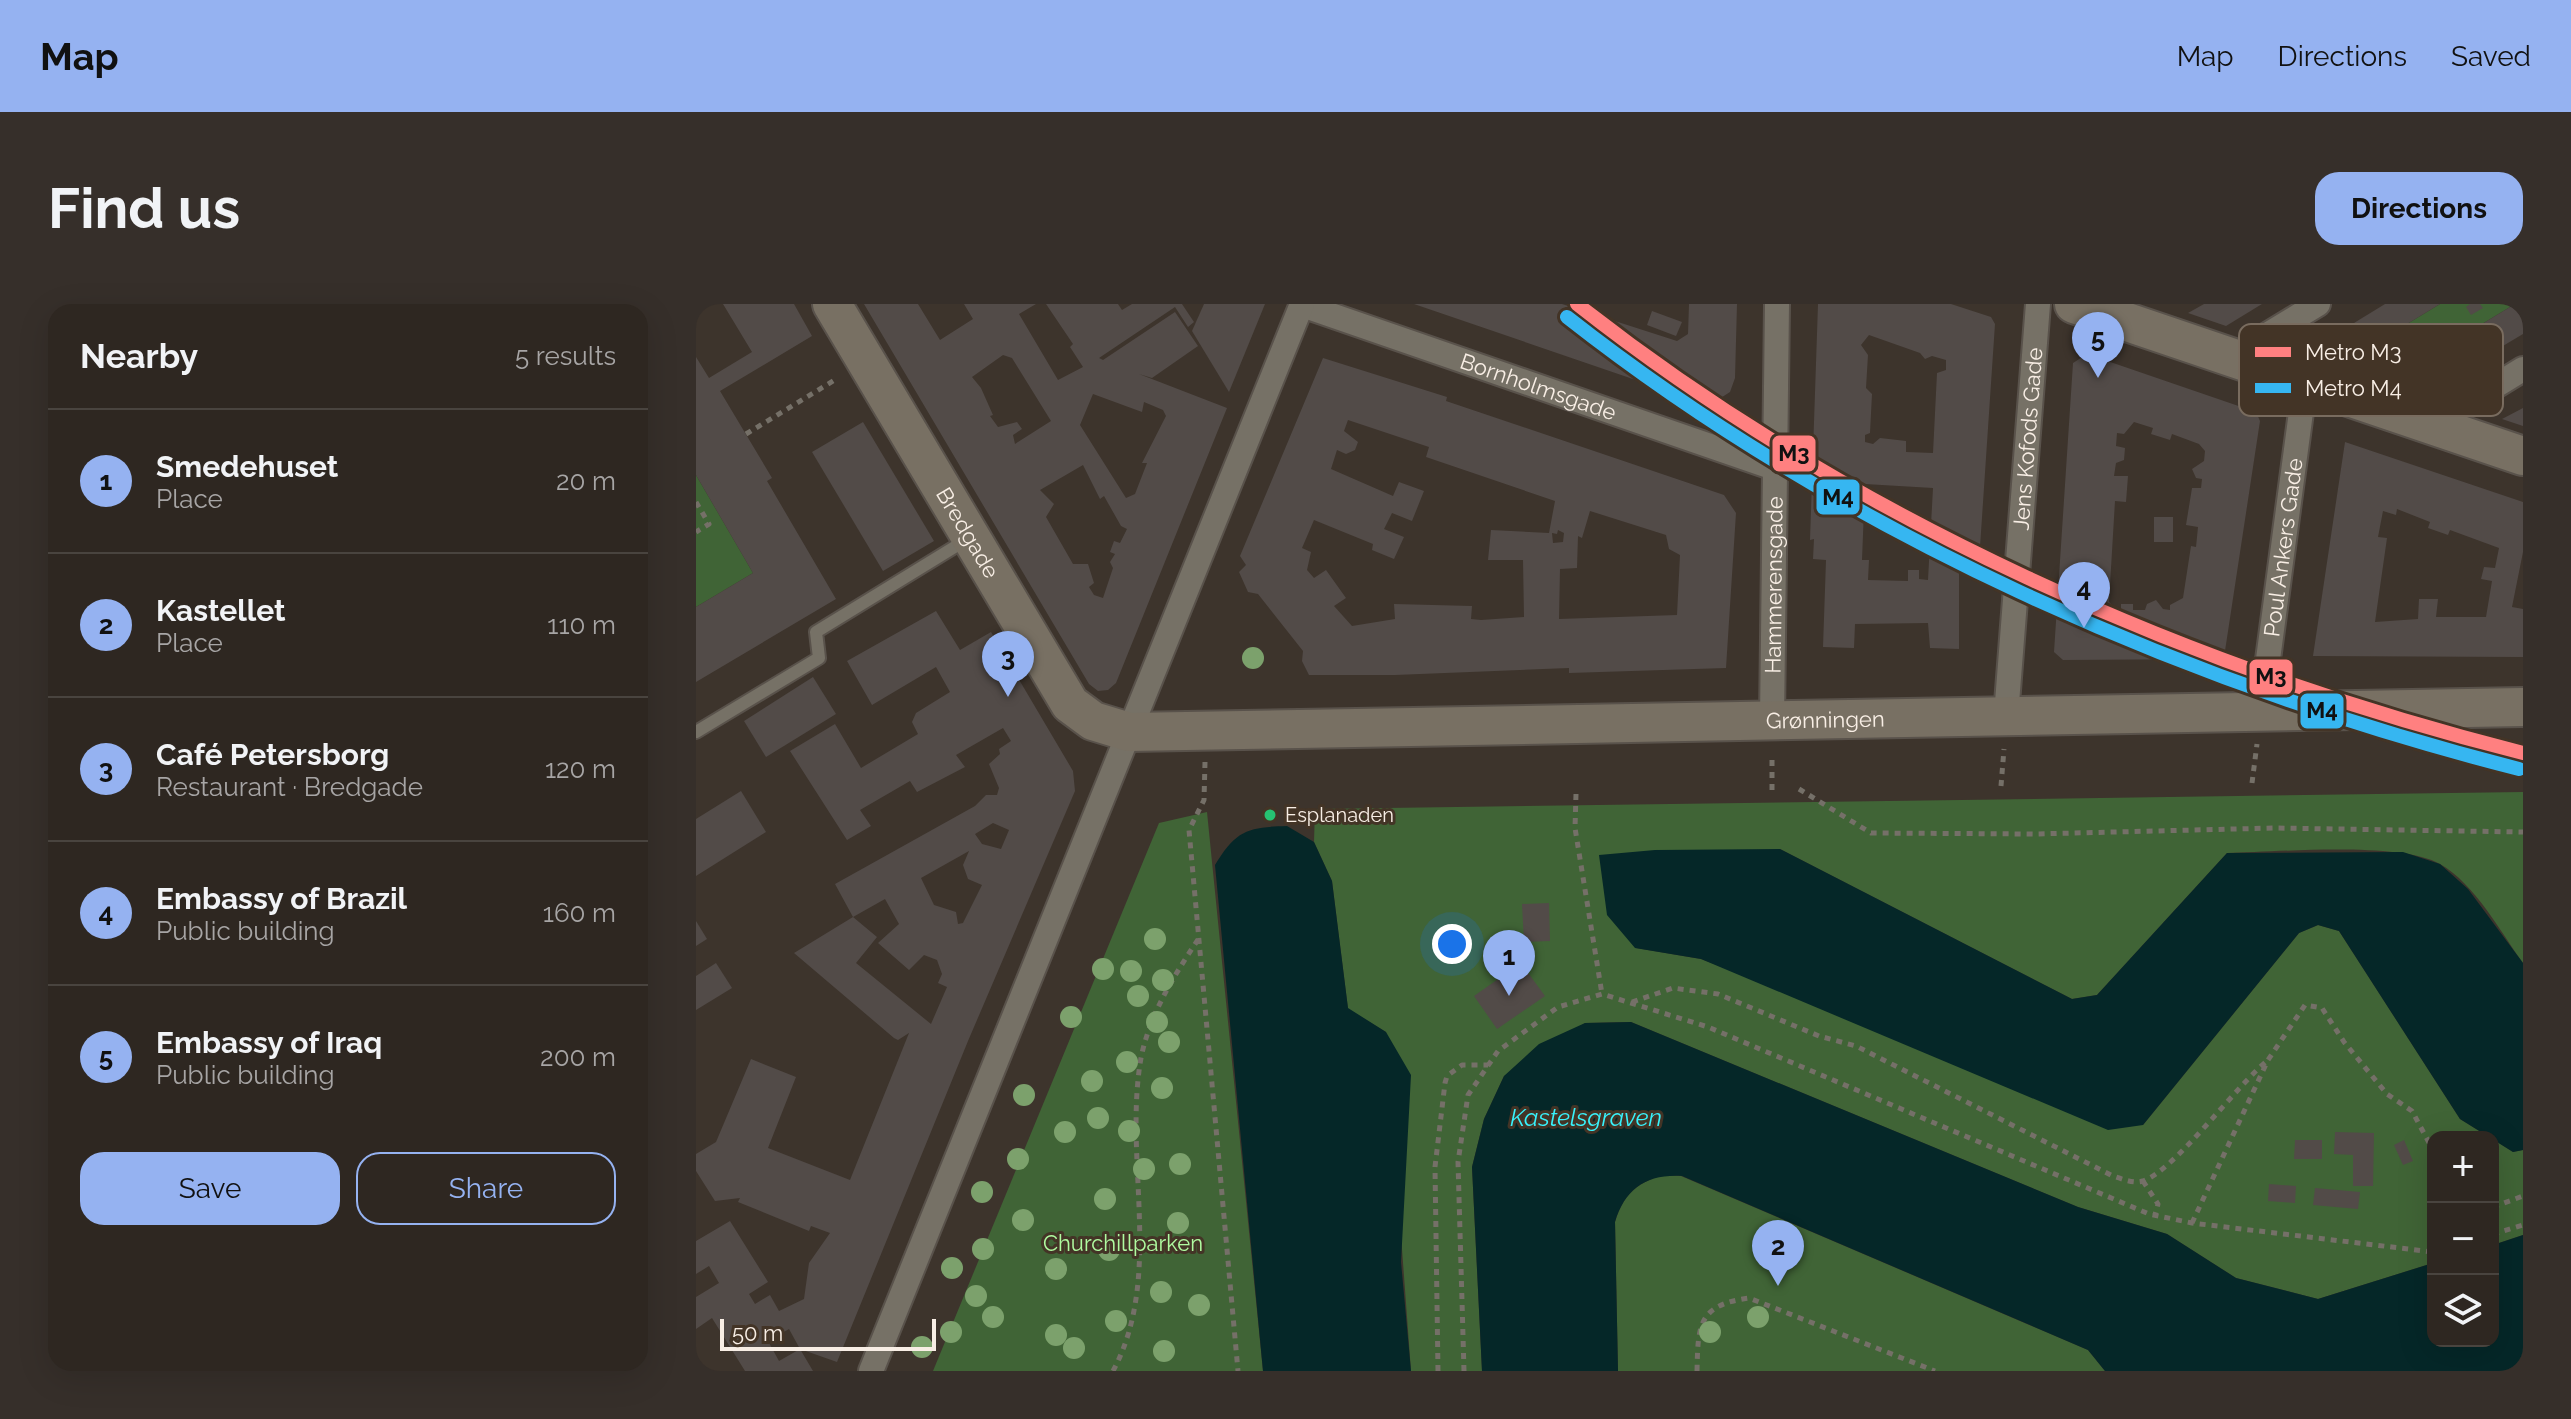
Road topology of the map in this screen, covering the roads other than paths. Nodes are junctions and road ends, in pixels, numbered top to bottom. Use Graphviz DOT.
graph roads {
  1 [pos="832,304"];
  2 [pos="1777,304"];
  3 [pos="2038,304"];
  4 [pos="2074,304"];
  5 [pos="2318,304"];
  6 [pos="1302,305"];
  7 [pos="2285,324"];
  8 [pos="2239,360"];
  9 [pos="2523,369"];
  10 [pos="2503,381"];
  11 [pos="2300,416"];
  12 [pos="2405,416"];
  13 [pos="2447,416"];
  14 [pos="2432,425"];
  15 [pos="2523,456"];
  16 [pos="1774,468"];
  17 [pos="971,537"];
  18 [pos="2523,707"];
  19 [pos="2261,712"];
  20 [pos="2006,716"];
  21 [pos="1772,721"];
  22 [pos="696,732"];
  23 [pos="1129,732"];
  24 [pos="880,1368"];
  1 -- 17 [label="main road, Bredgade"];
  2 -- 16 [label="street, Hammerensgade"];
  3 -- 20 [label="street, Jens Kofods Gade"];
  4 -- 8 [label="main road"];
  5 -- 7 [label="street"];
  6 -- 16 [label="street, Bornholmsgade"];
  6 -- 23 [label="street"];
  9 -- 10 [label="street"];
  11 -- 19 [label="street, Poul Ankers Gade"];
  12 -- 14 [label="main road"];
  13 -- 14 [label="street"];
  14 -- 15 [label="main road"];
  16 -- 21 [label="street, Hammerensgade"];
  17 -- 22 [label="lane"];
  17 -- 23 [label="main road, Bredgade"];
  18 -- 19 [label="main road, Grønningen"];
  19 -- 20 [label="main road, Grønningen"];
  20 -- 21 [label="main road, Grønningen"];
  21 -- 23 [label="main road, Grønningen"];
  23 -- 24 [label="street"];
}
